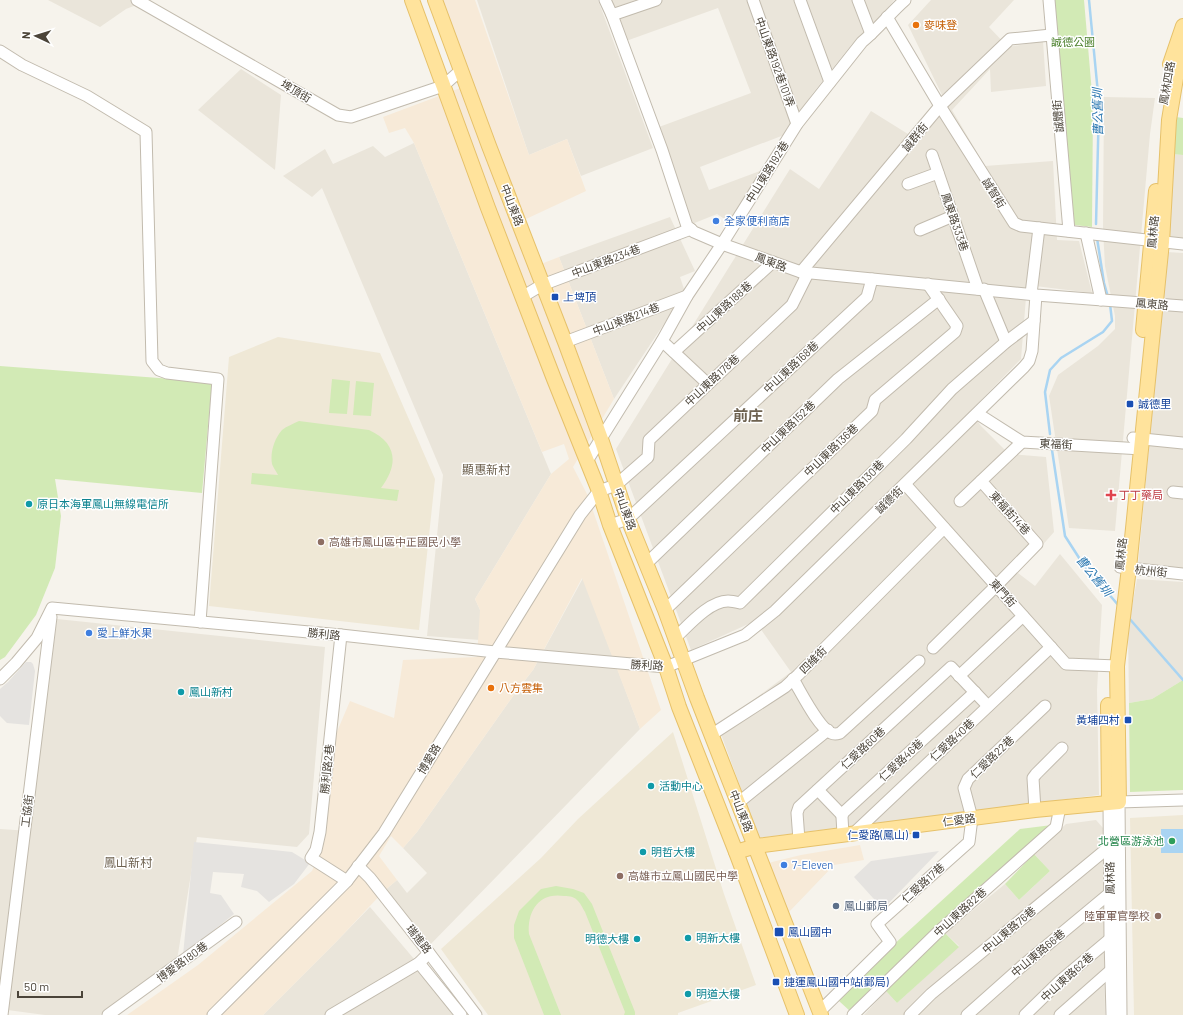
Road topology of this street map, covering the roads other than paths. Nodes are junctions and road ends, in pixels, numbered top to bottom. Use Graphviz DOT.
graph roads {
  1 [pos="137,0"];
  2 [pos="412,0"];
  3 [pos="435,0"];
  4 [pos="605,0"];
  5 [pos="656,0"];
  6 [pos="753,0"];
  7 [pos="800,0"];
  8 [pos="858,0"];
  9 [pos="905,0"];
  10 [pos="1048,0"];
  11 [pos="612,15"];
  12 [pos="887,17"];
  13 [pos="1183,26"];
  14 [pos="871,34"];
  15 [pos="1051,36"];
  16 [pos="0,51"];
  17 [pos="1183,52"];
  18 [pos="461,70"];
  19 [pos="1176,79"];
  20 [pos="830,82"];
  21 [pos="443,86"];
  22 [pos="940,106"];
  23 [pos="1165,119"];
  24 [pos="797,124"];
  25 [pos="932,155"];
  26 [pos="938,173"];
  27 [pos="908,184"];
  28 [pos="953,216"];
  29 [pos="1039,228"];
  30 [pos="691,229"];
  31 [pos="920,230"];
  32 [pos="1069,231"];
  33 [pos="1086,233"];
  34 [pos="1157,242"];
  35 [pos="722,244"];
  36 [pos="1183,244"];
  37 [pos="773,262"];
  38 [pos="804,273"];
  39 [pos="872,279"];
  40 [pos="928,284"];
  41 [pos="542,285"];
  42 [pos="981,289"];
  43 [pos="1033,294"];
  44 [pos="687,296"];
  45 [pos="522,297"];
  46 [pos="939,299"];
  47 [pos="1101,300"];
  48 [pos="1151,303"];
  49 [pos="1183,306"];
  50 [pos="1034,321"];
  51 [pos="662,341"];
  52 [pos="565,342"];
  53 [pos="1006,342"];
  54 [pos="674,352"];
  55 [pos="708,384"];
  56 [pos="978,414"];
  57 [pos="601,439"];
  58 [pos="1022,442"];
  59 [pos="1137,443"];
  60 [pos="1183,443"];
  61 [pos="587,461"];
  62 [pos="980,480"];
  63 [pos="905,484"];
  64 [pos="616,485"];
  65 [pos="599,491"];
  66 [pos="960,501"];
  67 [pos="628,519"];
  68 [pos="610,525"];
  69 [pos="944,528"];
  70 [pos="646,564"];
  71 [pos="1125,568"];
  72 [pos="1183,574"];
  73 [pos="996,586"];
  74 [pos="52,608"];
  75 [pos="665,610"];
  76 [pos="1023,616"];
  77 [pos="200,622"];
  78 [pos="341,635"];
  79 [pos="675,638"];
  80 [pos="1051,647"];
  81 [pos="933,648"];
  82 [pos="495,652"];
  83 [pos="684,660"];
  84 [pos="919,661"];
  85 [pos="1112,666"];
  86 [pos="666,667"];
  87 [pos="959,676"];
  88 [pos="0,679"];
  89 [pos="793,679"];
  90 [pos="975,692"];
  91 [pos="988,706"];
  92 [pos="1045,706"];
  93 [pos="828,730"];
  94 [pos="711,735"];
  95 [pos="1062,748"];
  96 [pos="818,790"];
  97 [pos="1183,800"];
  98 [pos="1114,802"];
  99 [pos="738,803"];
  100 [pos="1060,808"];
  101 [pos="1035,810"];
  102 [pos="842,815"];
  103 [pos="972,818"];
  104 [pos="848,834"];
  105 [pos="799,840"];
  106 [pos="756,846"];
  107 [pos="1109,847"];
  108 [pos="736,852"];
  109 [pos="358,866"];
  110 [pos="347,881"];
  111 [pos="1110,893"];
  112 [pos="236,922"];
  113 [pos="1110,939"];
  114 [pos="429,953"];
  115 [pos="419,963"];
  116 [pos="1111,970"];
  117 [pos="821,1013"];
  118 [pos="2,1015"];
  119 [pos="108,1015"];
  120 [pos="213,1015"];
  121 [pos="331,1015"];
  122 [pos="461,1015"];
  123 [pos="476,1015"];
  124 [pos="797,1015"];
  125 [pos="853,1015"];
  126 [pos="910,1015"];
  127 [pos="967,1015"];
  128 [pos="1024,1015"];
  129 [pos="1060,1015"];
  130 [pos="1112,1015"];
  131 [pos="1120,1015"];
  1 -- 21 [label="street, 埤頂街"];
  2 -- 21 [label="main road, 中山東路"];
  3 -- 18 [label="main road, 中山東路"];
  4 -- 11 [label="street"];
  5 -- 11 [label="street"];
  6 -- 24 [label="street, 中山東路192巷101弄"];
  7 -- 20 [label="street"];
  8 -- 14 [label="street"];
  9 -- 12 [label="street, 中山東路192巷"];
  10 -- 15 [label="street, 誠體街"];
  11 -- 30 [label="street"];
  12 -- 14 [label="street, 中山東路192巷"];
  12 -- 22 [label="street, 誠智街"];
  13 -- 19 [label="main road, 鳳林四路"];
  14 -- 20 [label="street, 中山東路192巷"];
  15 -- 22 [label="street, 誠群街"];
  15 -- 32 [label="street, 誠體街"];
  16 -- 77 [label="street"];
  17 -- 19 [label="main road, 鳳林四路"];
  18 -- 21 [label="street, 埤頂街"];
  18 -- 41 [label="main road, 中山東路"];
  19 -- 23 [label="main road, 鳳林四路"];
  20 -- 24 [label="street, 中山東路192巷"];
  21 -- 45 [label="main road, 中山東路"];
  22 -- 29 [label="street, 誠智街"];
  22 -- 38 [label="street, 誠群街"];
  23 -- 34 [label="main road, 鳳林路"];
  24 -- 35 [label="street, 中山東路192巷"];
  25 -- 26 [label="street, 鳳東路333巷"];
  26 -- 27 [label="street"];
  26 -- 28 [label="street, 鳳東路333巷"];
  28 -- 31 [label="street"];
  28 -- 42 [label="street, 鳳東路333巷"];
  29 -- 32 [label="street, 誠智街"];
  29 -- 43 [label="street, 誠德街"];
  30 -- 35 [label="street, 鳳東路"];
  30 -- 41 [label="street, 中山東路234巷"];
  32 -- 33 [label="street, 誠智街"];
  33 -- 34 [label="street, 誠智街"];
  33 -- 47 [label="street"];
  34 -- 36 [label="street, 誠智街"];
  34 -- 48 [label="main road, 鳳林路"];
  35 -- 37 [label="street, 鳳東路"];
  35 -- 44 [label="street, 中山東路192巷"];
  37 -- 38 [label="street, 鳳東路"];
  37 -- 54 [label="street, 中山東路188巷"];
  38 -- 39 [label="street, 鳳東路"];
  38 -- 55 [label="street, 中山東路178巷"];
  39 -- 40 [label="street, 鳳東路"];
  39 -- 67 [label="street, 中山東路168巷"];
  40 -- 42 [label="street, 鳳東路"];
  40 -- 46 [label="street, 中山東路136巷"];
  41 -- 45 [label="street, 中山東路234巷"];
  41 -- 52 [label="main road, 中山東路"];
  42 -- 43 [label="street, 鳳東路"];
  42 -- 53 [label="street, 鳳東路333巷"];
  43 -- 47 [label="street, 鳳東路"];
  43 -- 50 [label="street, 誠德街"];
  44 -- 51 [label="street, 中山東路192巷"];
  44 -- 52 [label="street, 中山東路214巷"];
  45 -- 61 [label="main road, 中山東路"];
  46 -- 70 [label="street, 中山東路152巷"];
  46 -- 75 [label="street, 中山東路136巷"];
  47 -- 48 [label="street, 鳳東路"];
  48 -- 49 [label="street, 鳳東路"];
  48 -- 59 [label="main road, 鳳林路"];
  50 -- 53 [label="street, 中山東路130巷"];
  50 -- 56 [label="street, 誠德街"];
  51 -- 54 [label="street"];
  51 -- 57 [label="street, 中山東路192巷"];
  52 -- 57 [label="main road, 中山東路"];
  53 -- 79 [label="street, 中山東路130巷"];
  54 -- 55 [label="street"];
  55 -- 64 [label="street, 中山東路178巷"];
  56 -- 58 [label="street, 東福街"];
  56 -- 63 [label="street, 誠德街"];
  57 -- 61 [label="street, 中山東路192巷"];
  57 -- 64 [label="main road, 中山東路"];
  58 -- 59 [label="street, 東福街"];
  58 -- 62 [label="street"];
  59 -- 60 [label="street, 東福街"];
  59 -- 71 [label="main road, 鳳林路"];
  61 -- 65 [label="main road, 中山東路"];
  62 -- 66 [label="street"];
  62 -- 73 [label="street, 東福街14巷"];
  63 -- 69 [label="street, 東門街"];
  63 -- 83 [label="street, 誠德街"];
  64 -- 65 [label="street"];
  64 -- 67 [label="main road, 中山東路"];
  65 -- 68 [label="main road, 中山東路"];
  65 -- 82 [label="street, 博愛路"];
  67 -- 68 [label="street, 中山東路168巷"];
  67 -- 70 [label="main road, 中山東路"];
  68 -- 86 [label="main road, 中山東路"];
  69 -- 73 [label="street, 東門街"];
  69 -- 89 [label="street, 四維街"];
  70 -- 75 [label="main road, 中山東路"];
  71 -- 72 [label="street, 杭州街"];
  71 -- 85 [label="main road, 鳳林路"];
  73 -- 76 [label="street, 東門街"];
  73 -- 81 [label="street"];
  74 -- 77 [label="street, 勝利路"];
  74 -- 88 [label="street"];
  74 -- 118 [label="street, 工協街"];
  75 -- 79 [label="main road, 中山東路"];
  76 -- 80 [label="street, 東門街"];
  76 -- 87 [label="street"];
  77 -- 78 [label="street, 勝利路"];
  78 -- 82 [label="street, 勝利路"];
  78 -- 110 [label="street, 勝利路2巷"];
  79 -- 83 [label="main road, 中山東路"];
  80 -- 85 [label="street, 東門街"];
  80 -- 91 [label="street, 仁愛路40巷"];
  82 -- 86 [label="street, 勝利路"];
  82 -- 109 [label="street, 博愛路"];
  83 -- 86 [label="street, 勝利路"];
  83 -- 94 [label="main road, 中山東路"];
  84 -- 93 [label="street"];
  85 -- 98 [label="main road, 鳳林路"];
  86 -- 108 [label="main road, 中山東路"];
  87 -- 90 [label="street"];
  87 -- 96 [label="street, 仁愛路60巷"];
  89 -- 93 [label="street, 四維街"];
  89 -- 94 [label="street"];
  90 -- 91 [label="street"];
  90 -- 102 [label="street, 仁愛路46巷"];
  91 -- 104 [label="street, 仁愛路40巷"];
  92 -- 103 [label="street, 仁愛路22巷"];
  93 -- 99 [label="street"];
  94 -- 99 [label="main road, 中山東路"];
  95 -- 101 [label="street"];
  96 -- 102 [label="street"];
  96 -- 105 [label="street, 仁愛路60巷"];
  97 -- 98 [label="street, 仁愛路"];
  98 -- 100 [label="main road, 仁愛路"];
  98 -- 107 [label="street, 鳳林路"];
  98 -- 131 [label="street, 鳳林路"];
  99 -- 106 [label="main road, 中山東路"];
  100 -- 101 [label="main road, 仁愛路"];
  100 -- 125 [label="street, 中山東路82巷"];
  101 -- 103 [label="main road, 仁愛路"];
  102 -- 104 [label="street"];
  103 -- 104 [label="main road, 仁愛路"];
  103 -- 117 [label="street, 仁愛路17巷"];
  104 -- 105 [label="main road, 仁愛路"];
  105 -- 106 [label="main road, 仁愛路"];
  106 -- 108 [label="main road, 仁愛路"];
  106 -- 117 [label="main road, 中山東路"];
  107 -- 111 [label="street, 鳳林路"];
  107 -- 126 [label="street, 中山東路76巷"];
  108 -- 124 [label="main road, 中山東路"];
  109 -- 110 [label="street, 博愛路"];
  109 -- 114 [label="street, 瑞進路"];
  110 -- 120 [label="street, 博愛路"];
  111 -- 113 [label="street, 鳳林路"];
  111 -- 127 [label="street, 中山東路66巷"];
  112 -- 119 [label="street, 博愛路180巷"];
  113 -- 116 [label="street, 鳳林路"];
  113 -- 128 [label="street, 中山東路62巷"];
  114 -- 115 [label="street"];
  114 -- 123 [label="street, 瑞進路"];
  115 -- 121 [label="street"];
  115 -- 122 [label="street"];
  116 -- 129 [label="street"];
  116 -- 130 [label="street, 鳳林路"];
}
